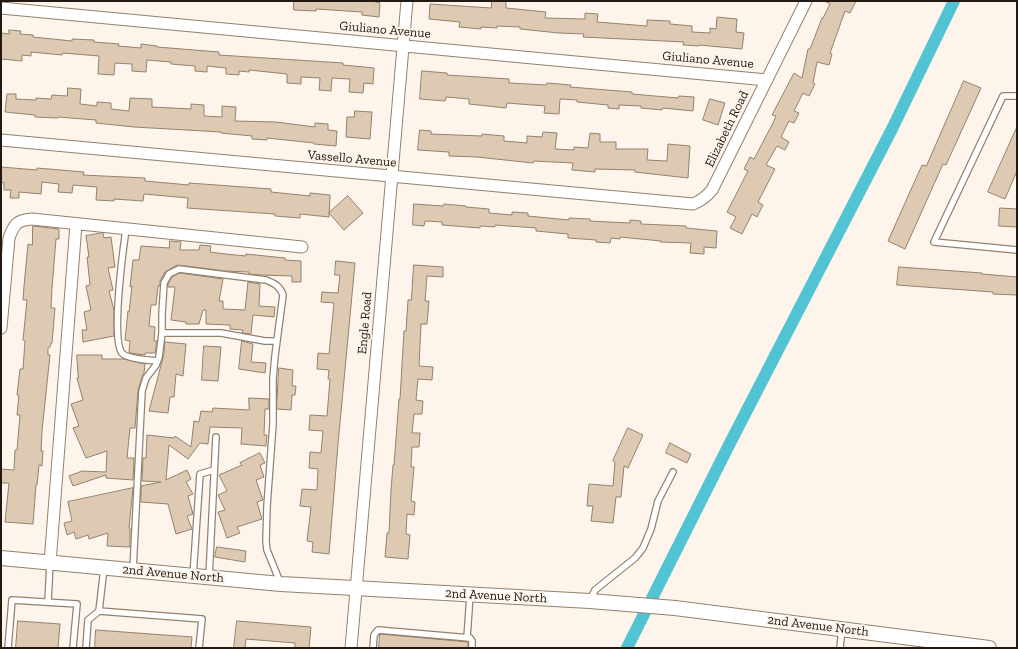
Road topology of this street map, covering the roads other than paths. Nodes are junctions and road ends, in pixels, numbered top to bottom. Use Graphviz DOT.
graph roads {
  1 [pos="407,1"];
  2 [pos="806,1"];
  3 [pos="1,8"];
  4 [pos="403,46"];
  5 [pos="767,80"];
  6 [pos="1017,96"];
  7 [pos="1,140"];
  8 [pos="392,176"];
  9 [pos="700,201"];
  10 [pos="76,224"];
  11 [pos="126,229"];
  12 [pos="302,247"];
  13 [pos="1017,250"];
  14 [pos="1,328"];
  15 [pos="162,333"];
  16 [pos="277,341"];
  17 [pos="157,362"];
  18 [pos="216,437"];
  19 [pos="214,470"];
  20 [pos="673,472"];
  21 [pos="1,558"];
  22 [pos="50,563"];
  23 [pos="104,568"];
  24 [pos="133,571"];
  25 [pos="192,576"];
  26 [pos="209,578"];
  27 [pos="281,584"];
  28 [pos="356,589"];
  29 [pos="470,595"];
  30 [pos="590,601"];
  31 [pos="48,602"];
  32 [pos="99,611"];
  33 [pos="842,629"];
  34 [pos="467,638"];
  35 [pos="8,648"];
  36 [pos="73,648"];
  37 [pos="86,648"];
  38 [pos="199,648"];
  39 [pos="351,648"];
  40 [pos="373,648"];
  41 [pos="472,648"];
  42 [pos="840,648"];
  43 [pos="989,648"];
  1 -- 4 [label="street, Engle Road"];
  2 -- 5 [label="street, Elizabeth Road"];
  3 -- 4 [label="street, Giuliano Avenue"];
  4 -- 5 [label="street, Giuliano Avenue"];
  4 -- 8 [label="street, Engle Road"];
  5 -- 9 [label="street, Elizabeth Road"];
  6 -- 13 [label="lane"];
  7 -- 8 [label="street, Vassello Avenue"];
  8 -- 9 [label="street, Vassello Avenue"];
  8 -- 28 [label="street, Engle Road"];
  10 -- 11 [label="street"];
  10 -- 14 [label="street"];
  10 -- 22 [label="street"];
  11 -- 12 [label="street"];
  11 -- 17 [label="lane"];
  15 -- 16 [label="lane"];
  15 -- 16 [label="lane"];
  15 -- 17 [label="lane"];
  16 -- 27 [label="lane"];
  17 -- 24 [label="lane"];
  18 -- 19 [label="lane"];
  19 -- 25 [label="lane"];
  19 -- 26 [label="lane"];
  20 -- 30 [label="lane"];
  21 -- 22 [label="street, 2nd Avenue North"];
  22 -- 23 [label="street, 2nd Avenue North"];
  22 -- 31 [label="lane"];
  23 -- 24 [label="street, 2nd Avenue North"];
  23 -- 32 [label="lane"];
  24 -- 25 [label="street, 2nd Avenue North"];
  25 -- 26 [label="street, 2nd Avenue North"];
  26 -- 27 [label="street, 2nd Avenue North"];
  27 -- 28 [label="street, 2nd Avenue North"];
  28 -- 29 [label="street, 2nd Avenue North"];
  28 -- 39 [label="street, Engle Road"];
  29 -- 30 [label="street, 2nd Avenue North"];
  29 -- 34 [label="lane"];
  30 -- 33 [label="street, 2nd Avenue North"];
  31 -- 35 [label="lane"];
  31 -- 36 [label="lane"];
  32 -- 37 [label="lane"];
  32 -- 38 [label="lane"];
  33 -- 42 [label="lane"];
  33 -- 43 [label="street, 2nd Avenue North"];
  34 -- 40 [label="lane"];
  34 -- 41 [label="lane"];
}
